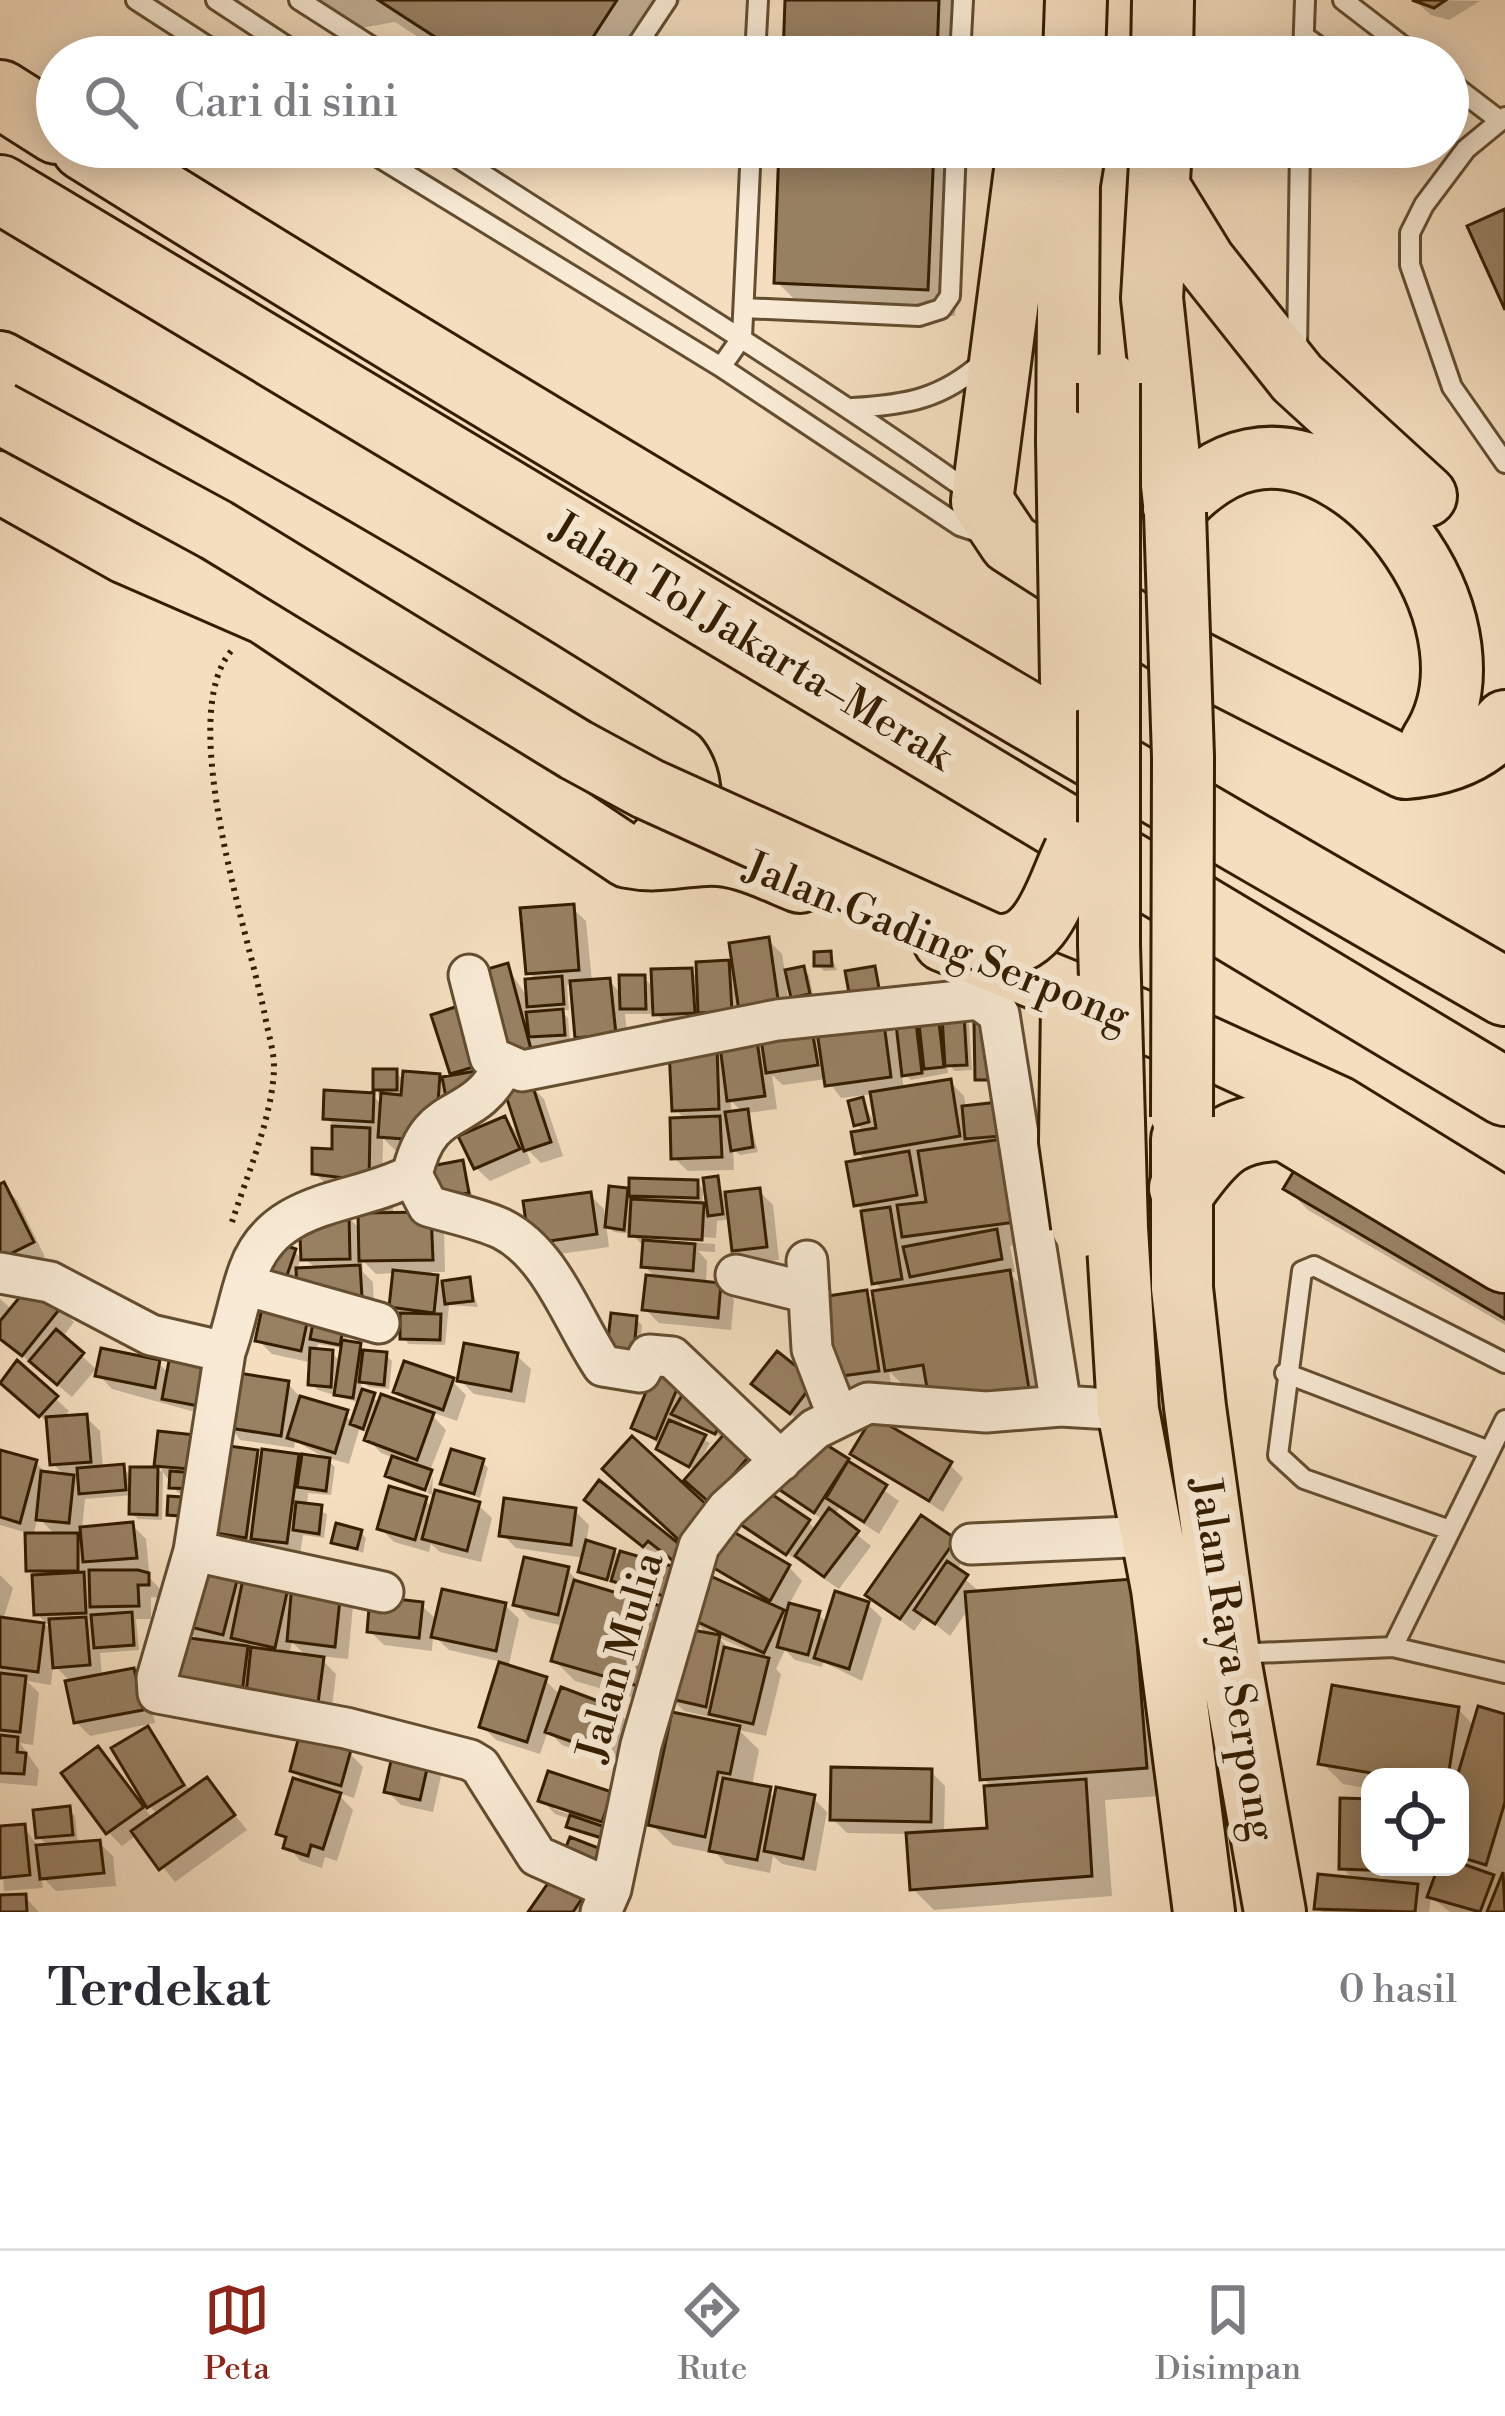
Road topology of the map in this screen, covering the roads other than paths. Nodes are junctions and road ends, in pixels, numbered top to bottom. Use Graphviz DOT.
graph roads {
  1 [pos="136,0"];
  2 [pos="215,0"];
  3 [pos="299,0"];
  4 [pos="667,0"];
  5 [pos="758,0"];
  6 [pos="963,0"];
  7 [pos="1163,0"];
  8 [pos="1305,0"];
  9 [pos="1343,0"];
  10 [pos="192,36"];
  11 [pos="271,36"];
  12 [pos="355,36"];
  13 [pos="643,36"];
  14 [pos="756,36"];
  15 [pos="961,36"];
  16 [pos="1162,36"];
  17 [pos="1304,36"];
  18 [pos="1390,36"];
  19 [pos="0,94"];
  20 [pos="1469,95"];
  21 [pos="36,117"];
  22 [pos="1502,118"];
  23 [pos="1469,146"];
  24 [pos="119,168"];
  25 [pos="396,168"];
  26 [pos="473,168"];
  27 [pos="750,168"];
  28 [pos="955,168"];
  29 [pos="1054,168"];
  30 [pos="1064,168"];
  31 [pos="1074,168"];
  32 [pos="1161,168"];
  33 [pos="1300,168"];
  34 [pos="1452,168"];
  35 [pos="0,189"];
  36 [pos="744,308"];
  37 [pos="742,337"];
  38 [pos="1001,345"];
  39 [pos="0,362"];
  40 [pos="722,367"];
  41 [pos="1297,378"];
  42 [pos="1138,407"];
  43 [pos="852,408"];
  44 [pos="0,412"];
  45 [pos="1505,463"];
  46 [pos="0,482"];
  47 [pos="1174,511"];
  48 [pos="996,522"];
  49 [pos="1472,538"];
  50 [pos="1505,721"];
  51 [pos="1366,749"];
  52 [pos="551,809"];
  53 [pos="1074,852"];
  54 [pos="469,975"];
  55 [pos="1505,992"];
  56 [pos="503,1067"];
  57 [pos="1505,1092"];
  58 [pos="412,1175"];
  59 [pos="1183,1188"];
  60 [pos="1505,1210"];
  61 [pos="1114,1239"];
  62 [pos="1505,1259"];
  63 [pos="0,1273"];
  64 [pos="736,1275"];
  65 [pos="247,1276"];
  66 [pos="379,1322"];
  67 [pos="225,1352"];
  68 [pos="1505,1363"];
  69 [pos="1285,1373"];
  70 [pos="1061,1406"];
  71 [pos="1196,1406"];
  72 [pos="1129,1410"];
  73 [pos="838,1418"];
  74 [pos="1505,1420"];
  75 [pos="1490,1451"];
  76 [pos="781,1461"];
  77 [pos="1450,1530"];
  78 [pos="970,1544"];
  79 [pos="194,1551"];
  80 [pos="1157,1563"];
  81 [pos="382,1592"];
  82 [pos="1393,1647"];
  83 [pos="1229,1654"];
  84 [pos="1505,1672"];
  85 [pos="606,1901"];
  86 [pos="1204,1912"];
  87 [pos="1275,1912"];
  1 -- 10 [label="lane"];
  2 -- 11 [label="lane"];
  3 -- 12 [label="lane"];
  4 -- 13 [label="lane"];
  5 -- 14 [label="lane"];
  6 -- 15 [label="lane"];
  7 -- 16 [label="main road"];
  8 -- 17 [label="lane"];
  9 -- 18 [label="lane"];
  19 -- 21 [label="highway"];
  20 -- 22 [label="lane"];
  22 -- 23 [label="lane"];
  24 -- 55 [label="highway, Jalan Tol Jakarta–Merak"];
  25 -- 40 [label="lane"];
  26 -- 37 [label="lane"];
  27 -- 36 [label="lane"];
  28 -- 36 [label="lane"];
  29 -- 38 [label="main road"];
  30 -- 53 [label="main road, bridge"];
  31 -- 42 [label="main road"];
  32 -- 41 [label="main road"];
  32 -- 42 [label="main road"];
  33 -- 41 [label="lane"];
  34 -- 45 [label="lane"];
  35 -- 57 [label="highway, Jalan Tol Jakarta–Merak"];
  36 -- 37 [label="lane"];
  37 -- 40 [label="lane"];
  37 -- 43 [label="lane"];
  38 -- 43 [label="lane"];
  38 -- 48 [label="main road"];
  39 -- 52 [label="main road"];
  40 -- 48 [label="lane"];
  41 -- 49 [label="main road"];
  42 -- 47 [label="main road, Jalan Raya Serpong"];
  42 -- 61 [label="main road"];
  43 -- 48 [label="lane"];
  44 -- 53 [label="main road, Jalan Gading Serpong, bridge"];
  46 -- 52 [label="main road, Jalan Gading Serpong"];
  47 -- 51 [label="main road"];
  47 -- 59 [label="main road, Jalan Raya Serpong, bridge"];
  48 -- 51 [label="main road"];
  50 -- 51 [label="main road"];
  52 -- 60 [label="main road, Jalan Gading Serpong"];
  53 -- 61 [label="main road, bridge"];
  54 -- 56 [label="street"];
  56 -- 58 [label="street"];
  56 -- 70 [label="street"];
  58 -- 65 [label="street"];
  58 -- 76 [label="street"];
  59 -- 62 [label="highway"];
  59 -- 71 [label="main road, Jalan Raya Serpong"];
  61 -- 71 [label="main road, Jalan Raya Serpong"];
  61 -- 72 [label="main road, Jalan Raya Serpong"];
  63 -- 67 [label="street"];
  64 -- 73 [label="street"];
  65 -- 66 [label="street"];
  65 -- 67 [label="street"];
  67 -- 79 [label="street"];
  68 -- 69 [label="lane"];
  69 -- 75 [label="lane"];
  69 -- 77 [label="lane"];
  70 -- 72 [label="street, Jalan Mulia"];
  70 -- 73 [label="street, Jalan Mulia"];
  71 -- 83 [label="main road, Jalan Raya Serpong"];
  72 -- 80 [label="main road, Jalan Raya Serpong"];
  73 -- 76 [label="street, Jalan Mulia"];
  74 -- 75 [label="lane"];
  75 -- 77 [label="lane"];
  76 -- 85 [label="street, Jalan Mulia"];
  77 -- 82 [label="lane"];
  78 -- 80 [label="street"];
  79 -- 81 [label="street"];
  79 -- 85 [label="street"];
  80 -- 86 [label="main road, Jalan Raya Serpong"];
  82 -- 83 [label="lane"];
  82 -- 84 [label="lane"];
  83 -- 87 [label="main road, Jalan Raya Serpong"];
}
